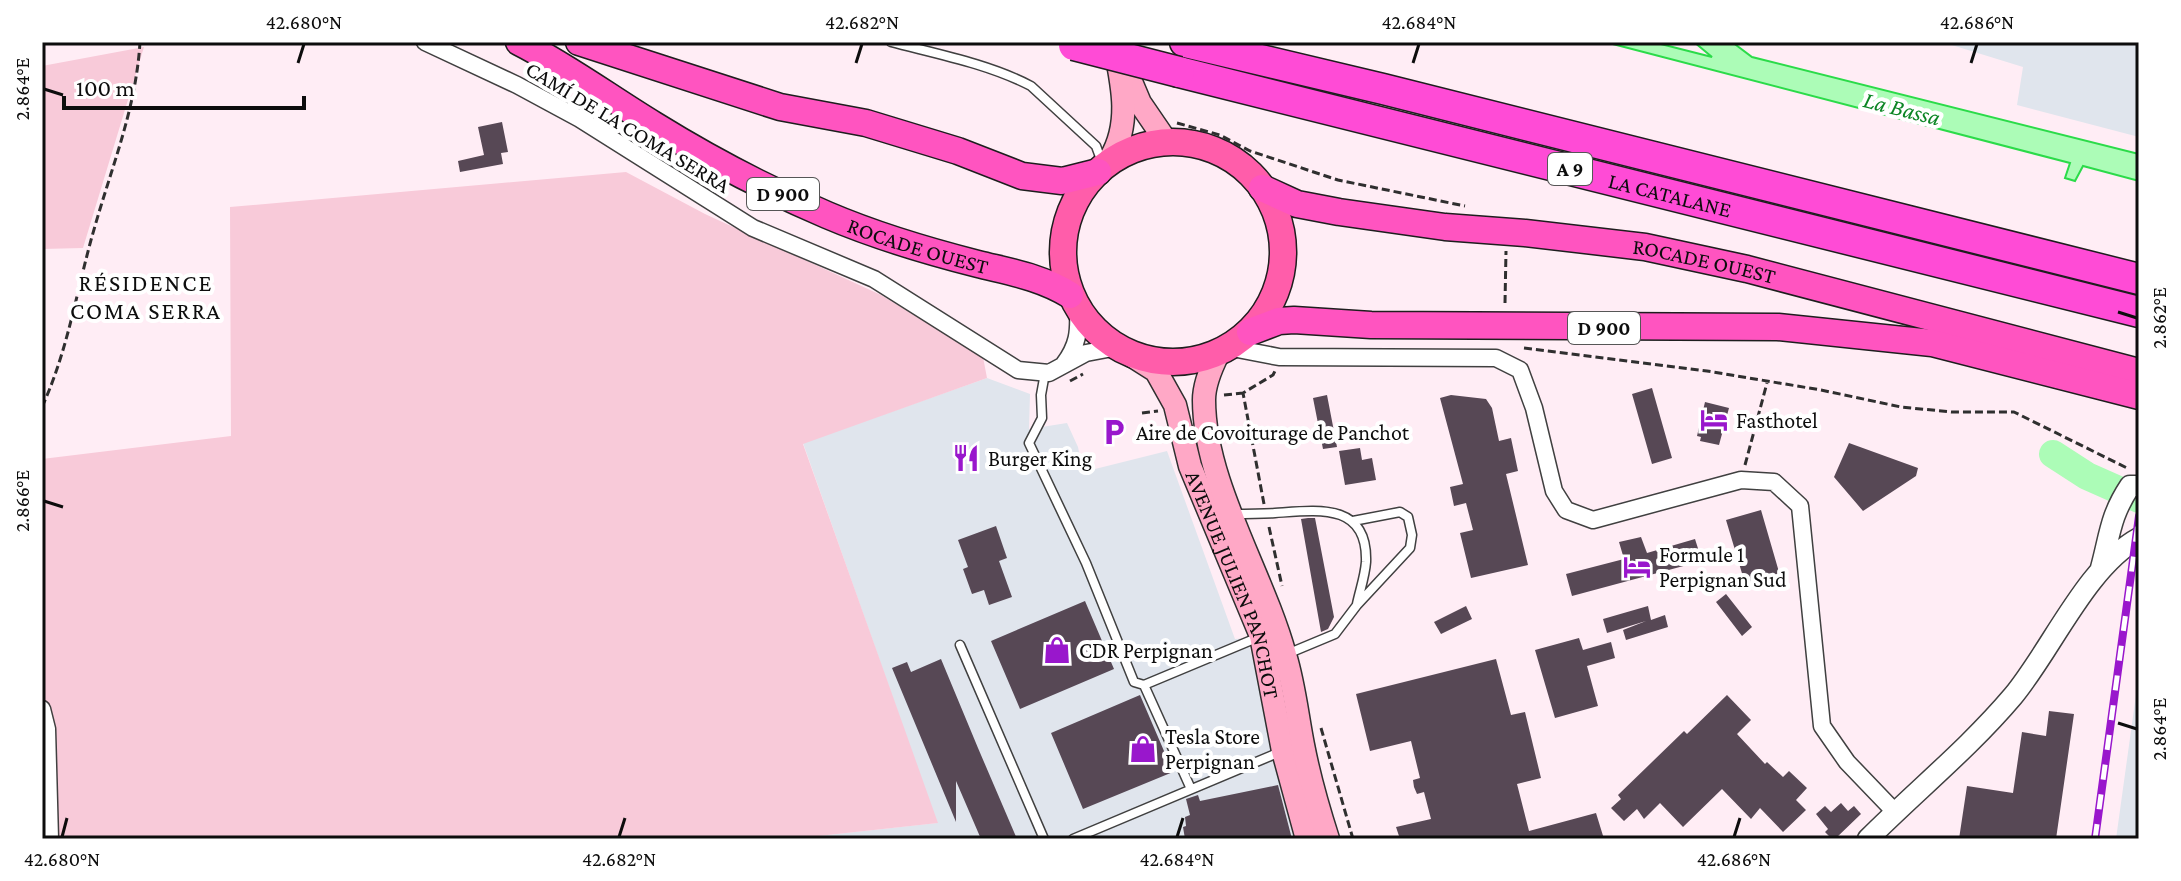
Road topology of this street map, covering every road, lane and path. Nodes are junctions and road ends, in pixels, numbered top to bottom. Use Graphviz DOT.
graph roads {
  1 [pos="140,42"];
  2 [pos="425,42"];
  3 [pos="519,42"];
  4 [pos="579,42"];
  5 [pos="891,42"];
  6 [pos="1114,42"];
  7 [pos="1120,42"];
  8 [pos="1185,42"];
  9 [pos="1068,44"];
  10 [pos="1166,131"];
  11 [pos="1104,165"];
  12 [pos="1262,188"];
  13 [pos="1475,208"];
  14 [pos="1506,243"];
  15 [pos="2134,278"];
  16 [pos="1074,302"];
  17 [pos="2132,310"];
  18 [pos="1505,316"];
  19 [pos="1961,338"];
  20 [pos="1233,344"];
  21 [pos="1525,348"];
  22 [pos="1122,349"];
  23 [pos="1271,356"];
  24 [pos="1062,367"];
  25 [pos="1088,371"];
  26 [pos="1045,373"];
  27 [pos="1767,383"];
  28 [pos="2135,383"];
  29 [pos="42,407"];
  30 [pos="1160,407"];
  31 [pos="1142,413"];
  32 [pos="1741,480"];
  33 [pos="2133,481"];
  34 [pos="1208,512"];
  35 [pos="1233,514"];
  36 [pos="1266,514"];
  37 [pos="1353,521"];
  38 [pos="2139,538"];
  39 [pos="2100,572"];
  40 [pos="1237,575"];
  41 [pos="1283,590"];
  42 [pos="1357,605"];
  43 [pos="1261,636"];
  44 [pos="960,645"];
  45 [pos="1286,655"];
  46 [pos="1144,685"];
  47 [pos="1297,704"];
  48 [pos="42,709"];
  49 [pos="1318,721"];
  50 [pos="1293,747"];
  51 [pos="1191,789"];
  52 [pos="1895,812"];
  53 [pos="50,839"];
  54 [pos="1044,839"];
  55 [pos="1073,839"];
  56 [pos="1307,839"];
  57 [pos="1328,839"];
  58 [pos="1353,839"];
  59 [pos="1868,839"];
  1 -- 29 [label="path"];
  2 -- 26 [label="street, CAMÍ DE LA COMA SERRA"];
  3 -- 16 [label="highway, ROCADE OUEST / D 900"];
  4 -- 11 [label="highway"];
  5 -- 11 [label="lane"];
  6 -- 11 [label="main road"];
  7 -- 10 [label="main road"];
  8 -- 15 [label="highway, LA CATALANE / A 9"];
  9 -- 17 [label="highway, LA CATALANE / A 9, bridge"];
  10 -- 11 [label="main road"];
  10 -- 12 [label="main road"];
  10 -- 13 [label="path"];
  11 -- 16 [label="main road"];
  12 -- 19 [label="highway, ROCADE OUEST / D 900"];
  12 -- 20 [label="main road"];
  14 -- 18 [label="path"];
  16 -- 22 [label="main road"];
  16 -- 24 [label="street"];
  19 -- 20 [label="highway, ROCADE OUEST / D 900"];
  19 -- 28 [label="highway, ROCADE OUEST / D 900"];
  20 -- 22 [label="main road"];
  20 -- 23 [label="street"];
  20 -- 35 [label="main road, AVENUE JULIEN PANCHOT"];
  21 -- 27 [label="path"];
  22 -- 24 [label="street"];
  22 -- 34 [label="main road, AVENUE JULIEN PANCHOT"];
  23 -- 32 [label="street"];
  23 -- 36 [label="path"];
  24 -- 25 [label="path"];
  24 -- 26 [label="street"];
  26 -- 46 [label="lane"];
  27 -- 32 [label="path"];
  27 -- 33 [label="path"];
  30 -- 31 [label="path"];
  32 -- 52 [label="street"];
  33 -- 39 [label="street"];
  34 -- 35 [label="lane"];
  34 -- 40 [label="main road, AVENUE JULIEN PANCHOT"];
  35 -- 36 [label="lane"];
  35 -- 45 [label="main road, AVENUE JULIEN PANCHOT"];
  36 -- 37 [label="lane"];
  36 -- 41 [label="path"];
  37 -- 42 [label="lane"];
  37 -- 42 [label="lane"];
  38 -- 39 [label="street"];
  39 -- 52 [label="street"];
  40 -- 43 [label="main road, AVENUE JULIEN PANCHOT"];
  40 -- 45 [label="lane"];
  42 -- 45 [label="lane"];
  43 -- 46 [label="lane"];
  43 -- 47 [label="lane"];
  43 -- 50 [label="main road, AVENUE JULIEN PANCHOT"];
  44 -- 54 [label="lane"];
  45 -- 47 [label="main road, AVENUE JULIEN PANCHOT"];
  46 -- 51 [label="lane"];
  47 -- 50 [label="main road, AVENUE JULIEN PANCHOT"];
  48 -- 53 [label="street"];
  49 -- 58 [label="path"];
  50 -- 51 [label="lane"];
  50 -- 56 [label="main road, AVENUE JULIEN PANCHOT"];
  50 -- 57 [label="main road, AVENUE JULIEN PANCHOT"];
  51 -- 55 [label="lane"];
  52 -- 59 [label="street"];
}
